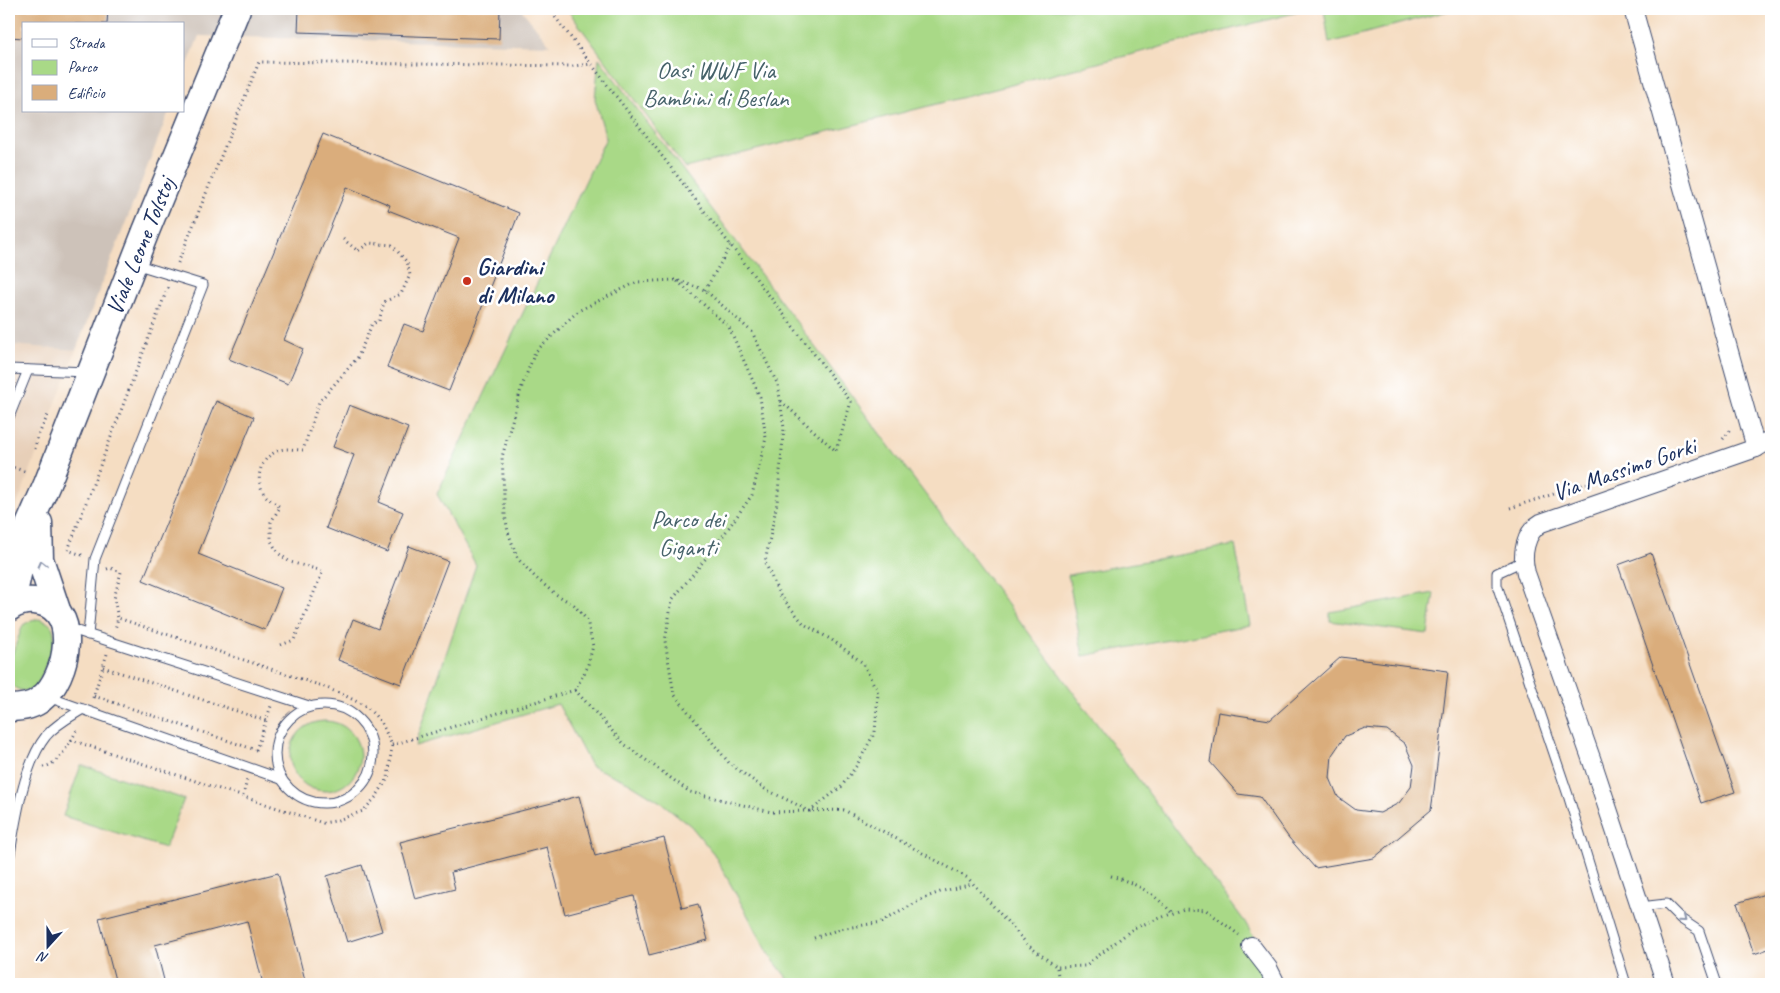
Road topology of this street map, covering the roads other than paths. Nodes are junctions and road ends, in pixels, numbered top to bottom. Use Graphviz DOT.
graph roads {
  1 [pos="237,9"];
  2 [pos="1633,9"];
  3 [pos="133,264"];
  4 [pos="9,369"];
  5 [pos="28,370"];
  6 [pos="90,372"];
  7 [pos="9,417"];
  8 [pos="1771,439"];
  9 [pos="1764,447"];
  10 [pos="37,478"];
  11 [pos="1523,561"];
  12 [pos="10,607"];
  13 [pos="70,624"];
  14 [pos="46,696"];
  15 [pos="309,706"];
  16 [pos="9,708"];
  17 [pos="83,709"];
  18 [pos="281,779"];
  19 [pos="9,860"];
  20 [pos="1640,907"];
  21 [pos="1251,946"];
  22 [pos="1276,984"];
  23 [pos="1626,984"];
  24 [pos="1666,984"];
  25 [pos="1716,984"];
  1 -- 3 [label="street, Viale Leone Tolstoj"];
  2 -- 9 [label="street"];
  3 -- 6 [label="street, Viale Leone Tolstoj"];
  3 -- 13 [label="lane"];
  4 -- 5 [label="lane"];
  5 -- 6 [label="lane"];
  5 -- 7 [label="lane"];
  6 -- 10 [label="street, Viale Leone Tolstoj"];
  8 -- 9 [label="street, Via Massimo Gorki"];
  9 -- 11 [label="street, Via Massimo Gorki"];
  10 -- 12 [label="street, Viale Leone Tolstoj"];
  13 -- 10 [label="street, Viale Leone Tolstoj, one-way"];
  11 -- 20 [label="street, Via Massimo Gorki"];
  11 -- 23 [label="lane"];
  12 -- 13 [label="street, Viale Leone Tolstoj"];
  13 -- 14 [label="street, Viale Leone Tolstoj"];
  13 -- 15 [label="lane"];
  14 -- 16 [label="street"];
  14 -- 17 [label="lane"];
  15 -- 18 [label="lane"];
  15 -- 18 [label="lane"];
  17 -- 18 [label="lane"];
  17 -- 19 [label="lane"];
  20 -- 24 [label="street, Via Massimo Gorki"];
  20 -- 25 [label="lane, one-way"];
  21 -- 22 [label="street"];
}
